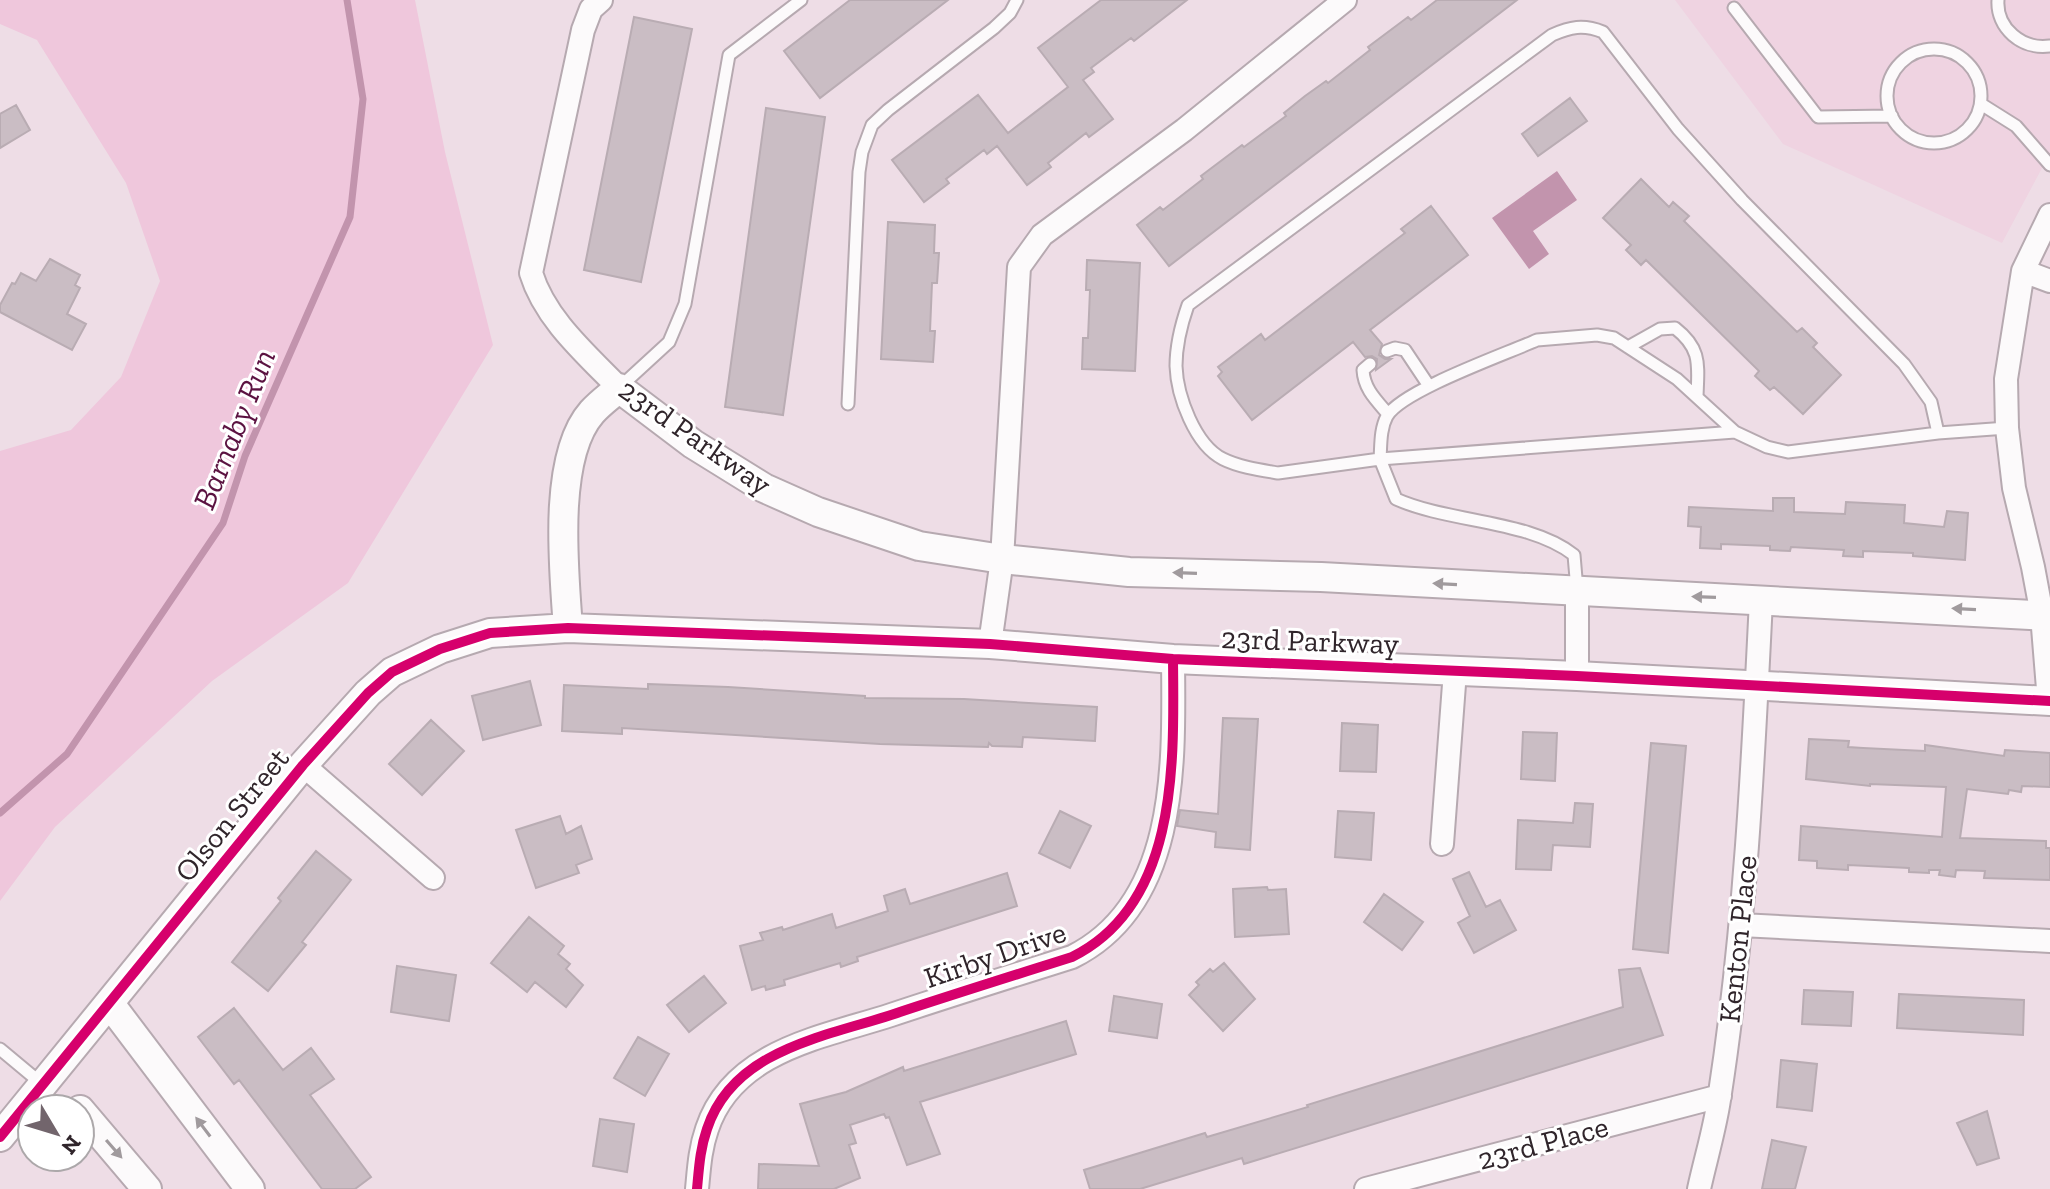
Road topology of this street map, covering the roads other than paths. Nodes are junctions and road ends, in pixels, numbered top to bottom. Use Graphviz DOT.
graph roads {
  1 [pos="601,0"];
  2 [pos="801,0"];
  3 [pos="1017,0"];
  4 [pos="1345,0"];
  5 [pos="1998,0"];
  6 [pos="1734,8"];
  7 [pos="2050,46"];
  8 [pos="1981,104"];
  9 [pos="1892,116"];
  10 [pos="2050,165"];
  11 [pos="2050,215"];
  12 [pos="2023,271"];
  13 [pos="2050,281"];
  14 [pos="1628,347"];
  15 [pos="1387,351"];
  16 [pos="1370,364"];
  17 [pos="1429,386"];
  18 [pos="619,388"];
  19 [pos="1697,397"];
  20 [pos="848,404"];
  21 [pos="1388,414"];
  22 [pos="2007,428"];
  23 [pos="1735,432"];
  24 [pos="1938,433"];
  25 [pos="1380,459"];
  26 [pos="1002,559"];
  27 [pos="1577,592"];
  28 [pos="1761,600"];
  29 [pos="2046,615"];
  30 [pos="568,628"];
  31 [pos="990,644"];
  32 [pos="1173,659"];
  33 [pos="1455,671"];
  34 [pos="1577,676"];
  35 [pos="1757,687"];
  36 [pos="2050,701"];
  37 [pos="303,765"];
  38 [pos="1442,844"];
  39 [pos="433,878"];
  40 [pos="1741,925"];
  41 [pos="2050,941"];
  42 [pos="110,1004"];
  43 [pos="0,1049"];
  44 [pos="46,1080"];
  45 [pos="61,1093"];
  46 [pos="1720,1096"];
  47 [pos="96,1129"];
  48 [pos="0,1137"];
  49 [pos="147,1189"];
  50 [pos="250,1189"];
  51 [pos="697,1189"];
  52 [pos="1366,1189"];
  53 [pos="1699,1189"];
  1 -- 18 [label="street, 23rd Parkway"];
  2 -- 18 [label="lane"];
  3 -- 20 [label="lane"];
  4 -- 26 [label="street"];
  5 -- 7 [label="lane"];
  6 -- 9 [label="lane"];
  8 -- 9 [label="lane"];
  8 -- 9 [label="lane"];
  8 -- 10 [label="lane"];
  11 -- 12 [label="street"];
  12 -- 13 [label="street"];
  12 -- 22 [label="street"];
  14 -- 17 [label="lane"];
  14 -- 19 [label="lane"];
  14 -- 19 [label="lane"];
  15 -- 17 [label="lane"];
  16 -- 21 [label="lane"];
  17 -- 21 [label="lane"];
  18 -- 26 [label="street, 23rd Parkway"];
  18 -- 30 [label="street"];
  19 -- 23 [label="lane"];
  21 -- 25 [label="lane"];
  22 -- 24 [label="lane"];
  22 -- 29 [label="street"];
  23 -- 24 [label="lane"];
  23 -- 25 [label="lane"];
  24 -- 25 [label="lane"];
  25 -- 27 [label="lane"];
  27 -- 26 [label="street, 23rd Parkway, one-way"];
  26 -- 31 [label="street"];
  28 -- 27 [label="street, 23rd Parkway, one-way"];
  27 -- 34 [label="street"];
  29 -- 28 [label="street, 23rd Parkway, one-way"];
  28 -- 35 [label="street, Kenton Place"];
  29 -- 36 [label="street"];
  30 -- 31 [label="street, 23rd Parkway"];
  30 -- 37 [label="street, Olson Street"];
  31 -- 32 [label="street, 23rd Parkway"];
  32 -- 33 [label="street, 23rd Parkway"];
  32 -- 51 [label="street, Kirby Drive"];
  33 -- 34 [label="street, 23rd Parkway"];
  33 -- 38 [label="street"];
  34 -- 35 [label="street, 23rd Parkway"];
  35 -- 36 [label="street, 23rd Parkway"];
  35 -- 40 [label="street, Kenton Place"];
  37 -- 39 [label="street"];
  37 -- 42 [label="street, Olson Street"];
  40 -- 41 [label="street"];
  40 -- 46 [label="street, Kenton Place"];
  42 -- 44 [label="street, Olson Street"];
  50 -- 42 [label="street, one-way"];
  43 -- 44 [label="lane"];
  44 -- 45 [label="street"];
  44 -- 48 [label="street, Olson Street"];
  46 -- 52 [label="street, 23rd Place"];
  46 -- 53 [label="street, Kenton Place"];
  47 -- 49 [label="street, one-way"];
}
